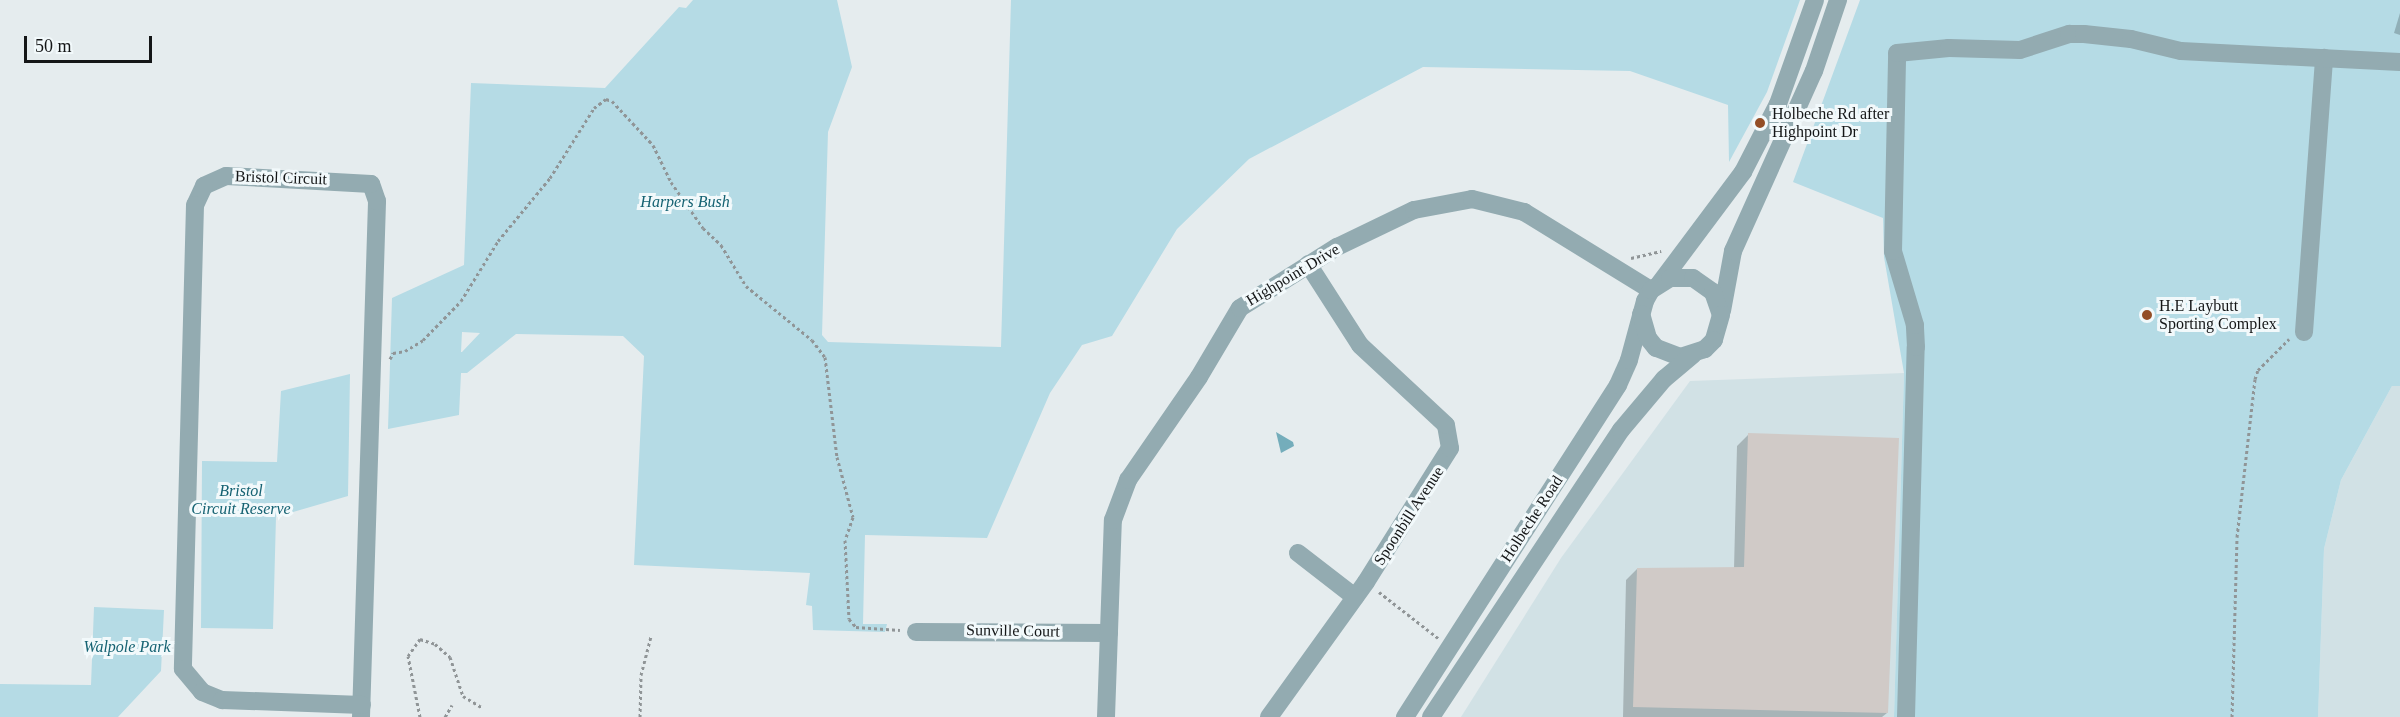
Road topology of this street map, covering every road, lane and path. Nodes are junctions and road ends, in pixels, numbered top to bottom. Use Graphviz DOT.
graph roads {
  1 [pos="1815,0"];
  2 [pos="1838,0"];
  3 [pos="2324,57"];
  4 [pos="2400,62"];
  5 [pos="1665,250"];
  6 [pos="1308,264"];
  7 [pos="1623,270"];
  8 [pos="1656,287"];
  9 [pos="1641,314"];
  10 [pos="1721,315"];
  11 [pos="2304,332"];
  12 [pos="1693,355"];
  13 [pos="382,359"];
  14 [pos="1298,553"];
  15 [pos="1360,590"];
  16 [pos="916,632"];
  17 [pos="1110,633"];
  18 [pos="651,636"];
  19 [pos="1438,638"];
  20 [pos="452,705"];
  21 [pos="483,708"];
  22 [pos="361,711"];
  23 [pos="420,717"];
  24 [pos="445,717"];
  25 [pos="640,717"];
  26 [pos="1106,717"];
  27 [pos="1269,717"];
  28 [pos="1405,717"];
  29 [pos="1431,717"];
  30 [pos="1906,717"];
  31 [pos="2232,717"];
  1 -- 8 [label="street"];
  2 -- 10 [label="street"];
  3 -- 4 [label="street"];
  3 -- 11 [label="street"];
  3 -- 30 [label="street"];
  5 -- 7 [label="path"];
  6 -- 7 [label="street, Highpoint Drive"];
  6 -- 15 [label="street, Spoonbill Avenue"];
  6 -- 17 [label="street, Highpoint Drive"];
  7 -- 8 [label="street, Highpoint Drive"];
  8 -- 9 [label="street"];
  8 -- 10 [label="street"];
  9 -- 12 [label="street"];
  9 -- 28 [label="street, Holbeche Road"];
  10 -- 12 [label="street"];
  11 -- 31 [label="path"];
  12 -- 29 [label="street, Holbeche Road"];
  13 -- 16 [label="path"];
  14 -- 15 [label="street"];
  15 -- 19 [label="path"];
  15 -- 27 [label="street, Spoonbill Avenue"];
  16 -- 17 [label="street, Sunville Court"];
  17 -- 26 [label="street, Highpoint Drive"];
  18 -- 25 [label="path"];
  20 -- 24 [label="path"];
  21 -- 23 [label="path"];
  22 -- 22 [label="street, Bristol Circuit"];
}
